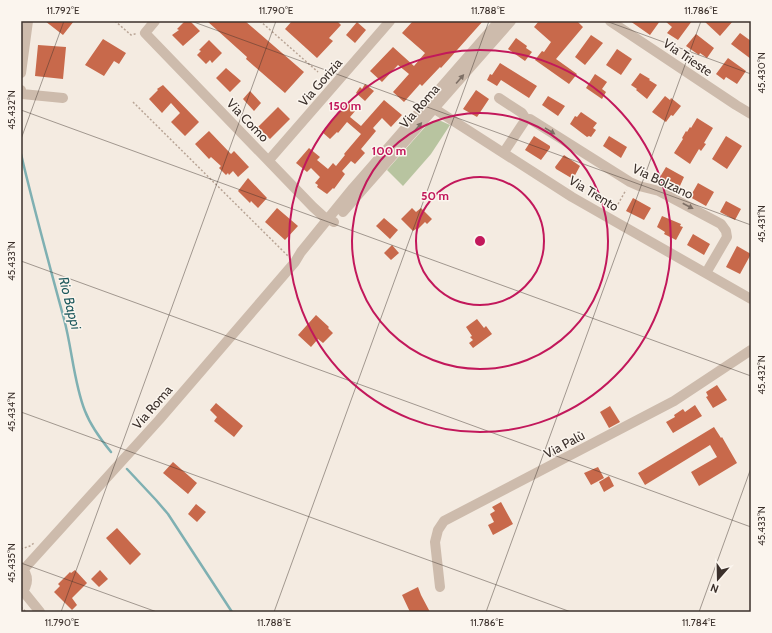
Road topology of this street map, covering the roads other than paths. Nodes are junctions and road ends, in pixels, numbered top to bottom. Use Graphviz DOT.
graph roads {
  1 [pos="28,21"];
  2 [pos="155,21"];
  3 [pos="499,21"];
  4 [pos="511,21"];
  5 [pos="610,21"];
  6 [pos="388,22"];
  7 [pos="21,73"];
  8 [pos="21,90"];
  9 [pos="63,98"];
  10 [pos="499,98"];
  11 [pos="431,105"];
  12 [pos="751,114"];
  13 [pos="526,119"];
  14 [pos="504,152"];
  15 [pos="269,160"];
  16 [pos="331,221"];
  17 [pos="706,273"];
  18 [pos="751,299"];
  19 [pos="751,350"];
  20 [pos="22,568"];
  21 [pos="440,587"];
  22 [pos="22,592"];
  23 [pos="40,612"];
  1 -- 7 [label="street"];
  2 -- 15 [label="street, Via Como"];
  3 -- 11 [label="street, Via Roma"];
  11 -- 4 [label="street, Via Roma, one-way"];
  5 -- 12 [label="street, Via Trieste"];
  6 -- 15 [label="street, Via Gorizia"];
  8 -- 9 [label="street"];
  10 -- 13 [label="street, Via Bolzano"];
  11 -- 14 [label="street, Via Trento"];
  11 -- 16 [label="street, Via Roma"];
  13 -- 14 [label="street"];
  13 -- 17 [label="street, Via Bolzano, one-way"];
  14 -- 17 [label="street, Via Trento"];
  15 -- 16 [label="street, Via Como"];
  16 -- 20 [label="street, Via Roma"];
  17 -- 18 [label="street, Via Trento"];
  19 -- 21 [label="street, Via Palù"];
  20 -- 22 [label="street, Via Roma"];
  22 -- 23 [label="street"];
}
